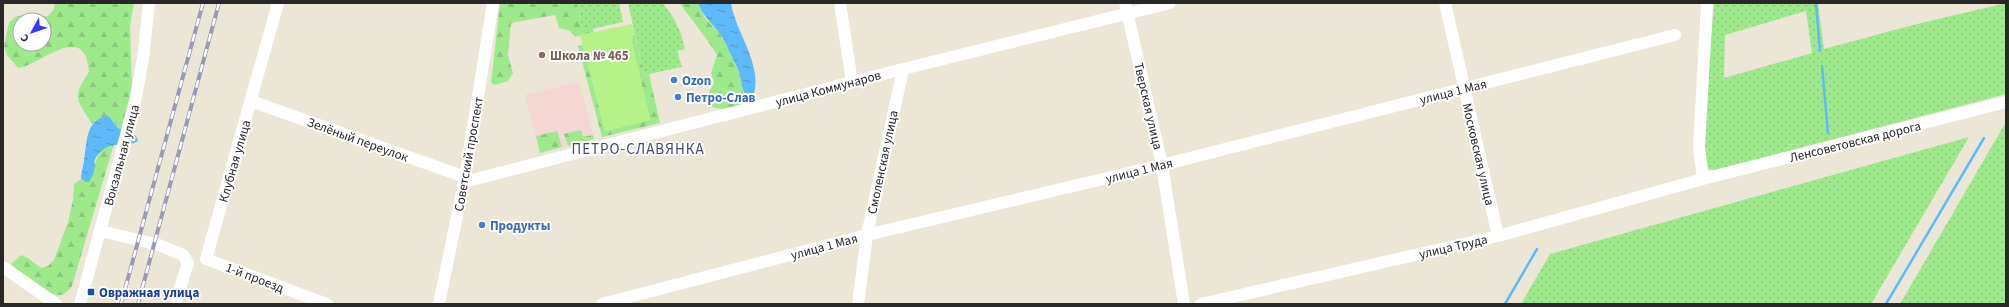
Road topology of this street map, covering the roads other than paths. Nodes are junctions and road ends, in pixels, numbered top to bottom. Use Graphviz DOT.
graph roads {
  1 [pos="149,3"];
  2 [pos="278,3"];
  3 [pos="493,3"];
  4 [pos="840,3"];
  5 [pos="1170,3"];
  6 [pos="1445,3"];
  7 [pos="1707,3"];
  8 [pos="1126,8"];
  9 [pos="1675,35"];
  10 [pos="903,69"];
  11 [pos="852,82"];
  12 [pos="1464,88"];
  13 [pos="251,101"];
  14 [pos="2006,102"];
  15 [pos="1162,165"];
  16 [pos="464,179"];
  17 [pos="1703,179"];
  18 [pos="101,231"];
  19 [pos="867,235"];
  20 [pos="1498,236"];
  21 [pos="206,259"];
  22 [pos="188,263"];
  23 [pos="3,267"];
  24 [pos="56,304"];
  25 [pos="80,304"];
  26 [pos="175,304"];
  27 [pos="327,304"];
  28 [pos="439,304"];
  29 [pos="602,304"];
  30 [pos="858,304"];
  31 [pos="1184,304"];
  32 [pos="1201,304"];
  1 -- 18 [label="street, Вокзальная улица"];
  2 -- 13 [label="street, Клубная улица"];
  3 -- 16 [label="street, Советский проспект"];
  4 -- 11 [label="street"];
  5 -- 8 [label="street, улица Коммунаров"];
  6 -- 12 [label="street, Московская улица"];
  7 -- 17 [label="street"];
  8 -- 10 [label="street, улица Коммунаров"];
  8 -- 15 [label="street, Тверская улица"];
  9 -- 12 [label="street, улица 1 Мая"];
  10 -- 11 [label="street, улица Коммунаров"];
  10 -- 19 [label="street, Смоленская улица"];
  11 -- 16 [label="street, улица Коммунаров"];
  12 -- 15 [label="street, улица 1 Мая"];
  12 -- 20 [label="street, Московская улица"];
  13 -- 16 [label="street, Зелёный переулок"];
  13 -- 21 [label="street, Клубная улица"];
  14 -- 17 [label="street, Ленсоветовская дорога"];
  15 -- 19 [label="street, улица 1 Мая"];
  15 -- 31 [label="street, Тверская улица"];
  16 -- 28 [label="street, Советский проспект"];
  17 -- 20 [label="street, улица Труда"];
  18 -- 22 [label="street"];
  18 -- 25 [label="street, Вокзальная улица"];
  19 -- 29 [label="street, улица 1 Мая"];
  19 -- 30 [label="street, Смоленская улица"];
  20 -- 32 [label="street, улица Труда"];
  21 -- 22 [label="street"];
  21 -- 27 [label="street, 1-й проезд"];
  22 -- 26 [label="street"];
  23 -- 24 [label="street"];
}
